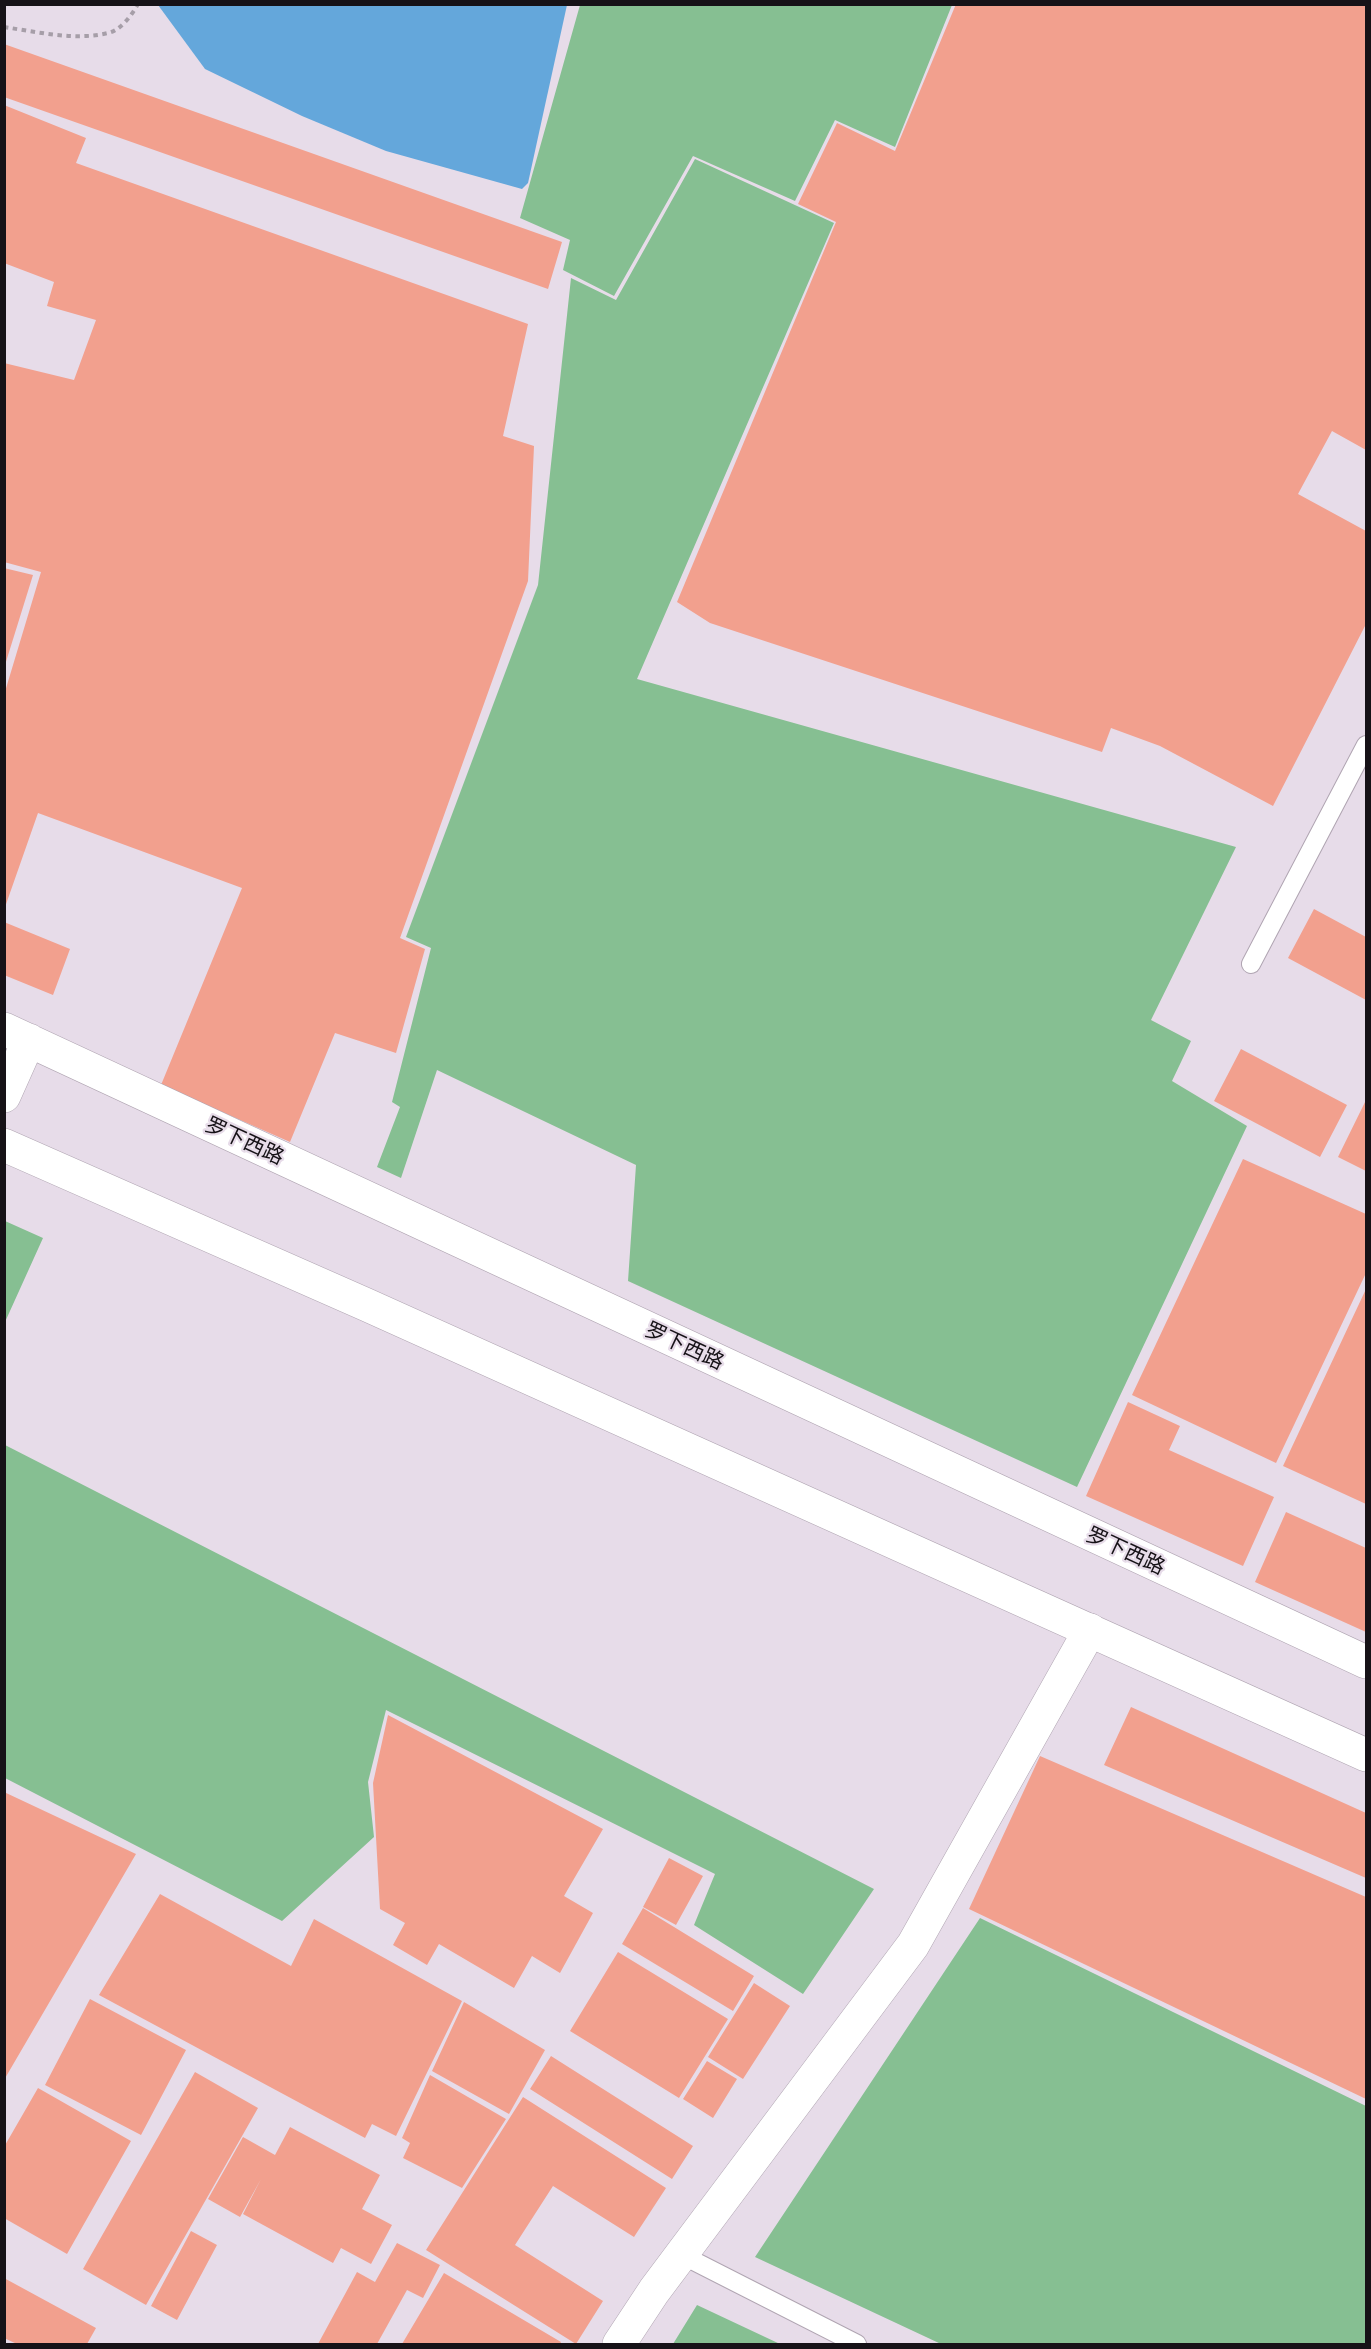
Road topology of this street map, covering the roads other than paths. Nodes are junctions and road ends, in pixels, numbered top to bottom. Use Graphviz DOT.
graph roads {
  1 [pos="1366,745"];
  2 [pos="1251,964"];
  3 [pos="17,1034"];
  4 [pos="4,1096"];
  5 [pos="4,1145"];
  6 [pos="1090,1630"];
  7 [pos="1366,1662"];
  8 [pos="1366,1755"];
  9 [pos="681,2255"];
  10 [pos="619,2344"];
  11 [pos="857,2344"];
  1 -- 2 [label="lane"];
  3 -- 4 [label="main road"];
  3 -- 7 [label="main road, 罗下西路"];
  5 -- 6 [label="main road"];
  6 -- 8 [label="main road"];
  6 -- 9 [label="main road"];
  9 -- 10 [label="main road"];
  9 -- 11 [label="lane"];
}
